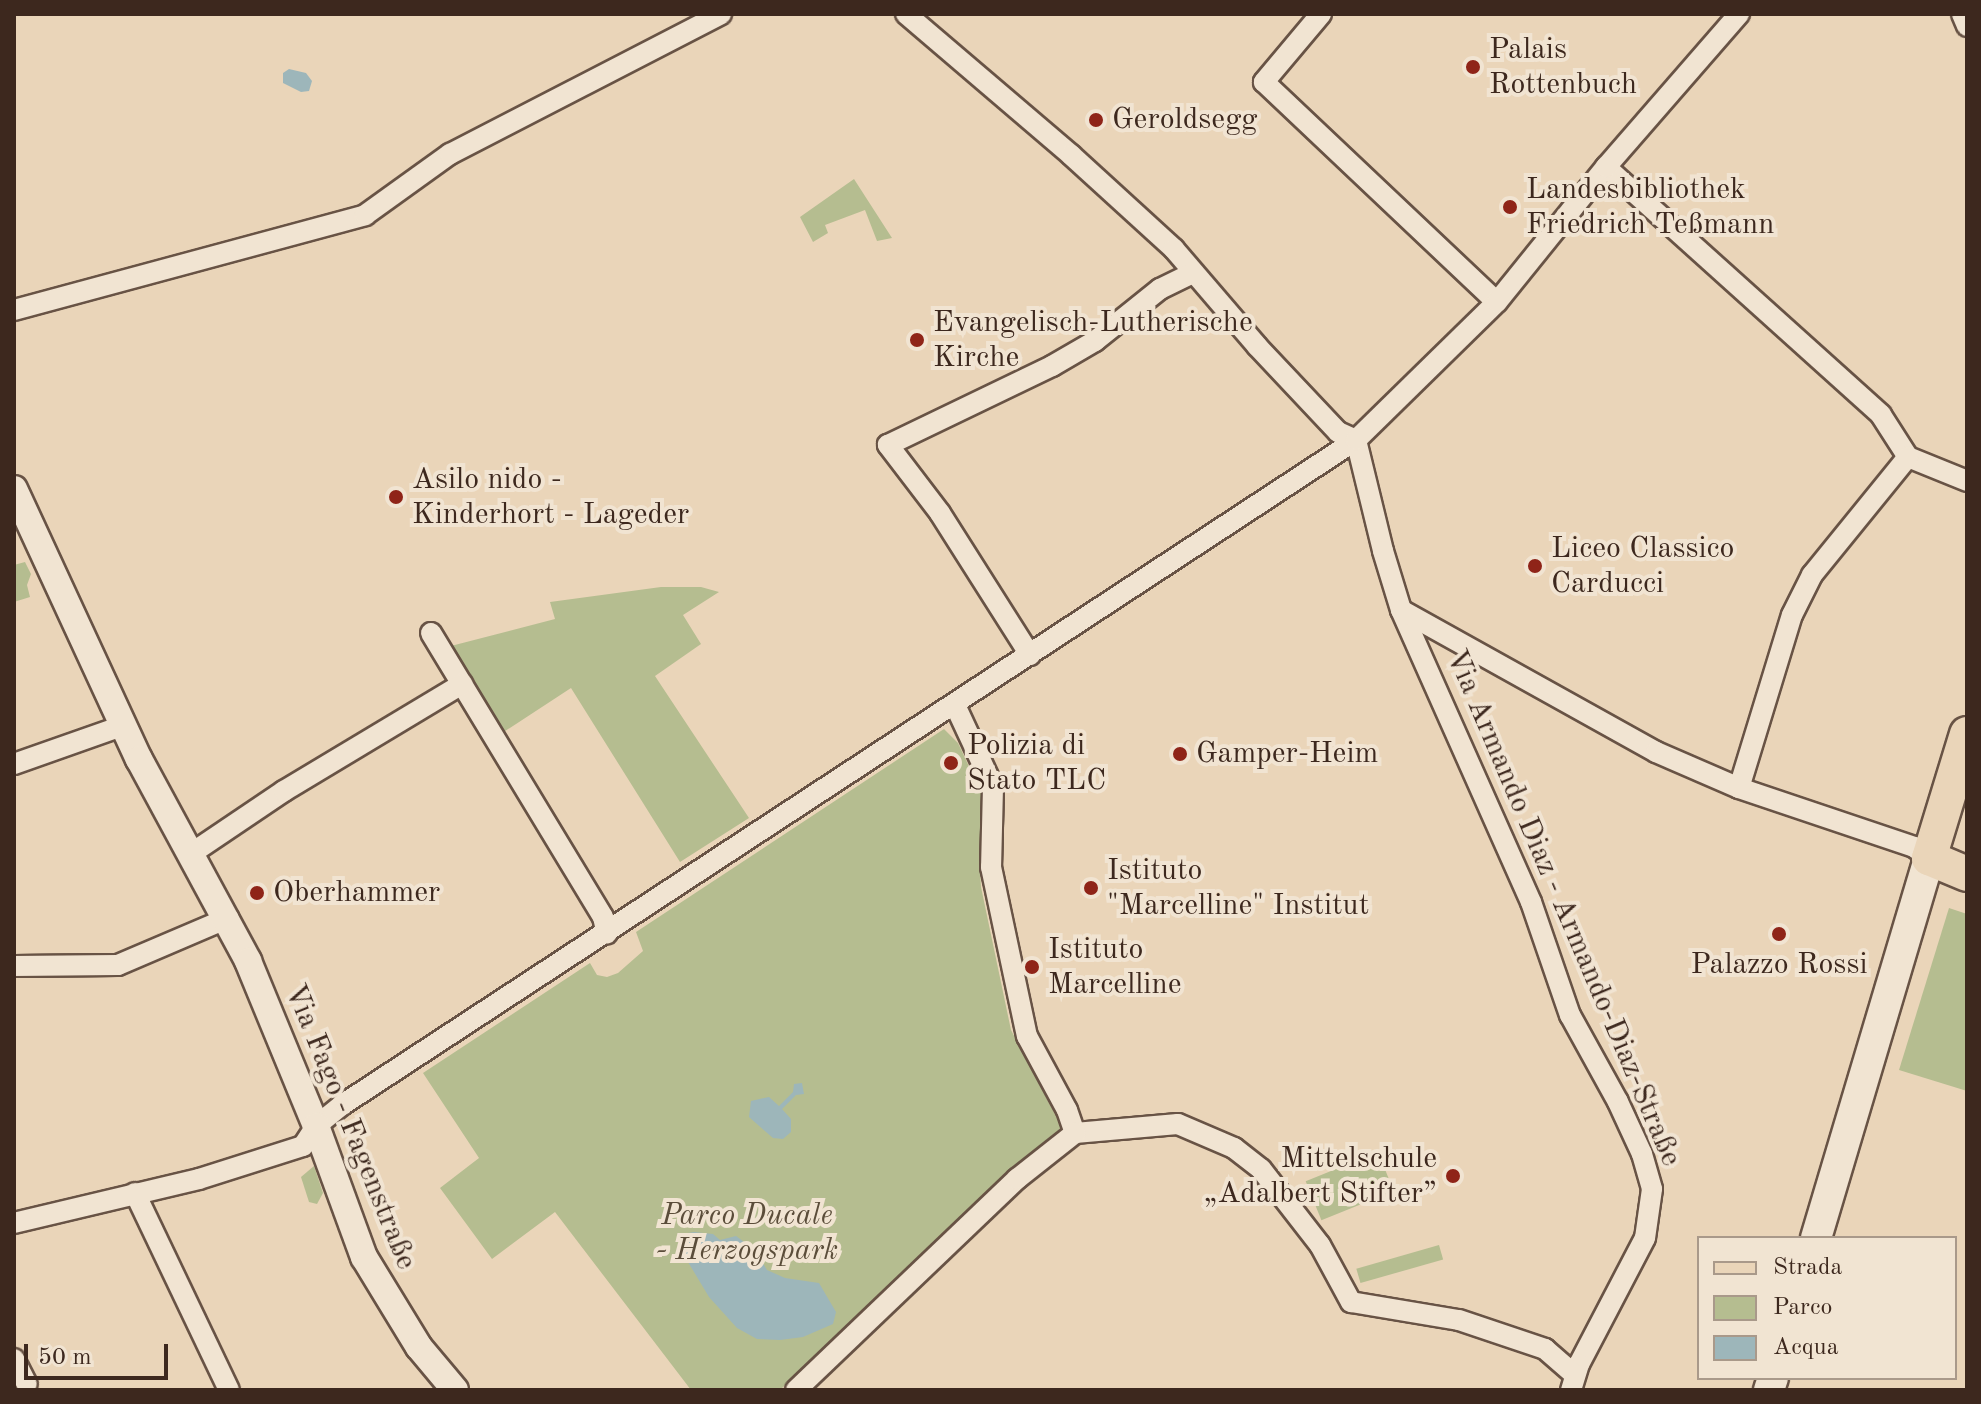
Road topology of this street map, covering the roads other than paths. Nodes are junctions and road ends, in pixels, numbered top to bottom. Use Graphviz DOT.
graph roads {
  1 [pos="721,14"];
  2 [pos="906,14"];
  3 [pos="1321,14"];
  4 [pos="1739,14"];
  5 [pos="1962,14"];
  6 [pos="1967,26"];
  7 [pos="1606,167"];
  8 [pos="1193,273"];
  9 [pos="1497,302"];
  10 [pos="14,310"];
  11 [pos="1356,440"];
  12 [pos="1908,457"];
  13 [pos="1967,481"];
  14 [pos="14,489"];
  15 [pos="1401,610"];
  16 [pos="431,633"];
  17 [pos="1030,655"];
  18 [pos="462,684"];
  19 [pos="955,705"];
  20 [pos="122,726"];
  21 [pos="1967,734"];
  22 [pos="14,764"];
  23 [pos="1739,788"];
  24 [pos="192,853"];
  25 [pos="1929,858"];
  26 [pos="1967,874"];
  27 [pos="228,918"];
  28 [pos="607,934"];
  29 [pos="14,966"];
  30 [pos="316,1126"];
  31 [pos="1075,1133"];
  32 [pos="135,1193"];
  33 [pos="41,1216"];
  34 [pos="14,1223"];
  35 [pos="14,1236"];
  36 [pos="1817,1236"];
  37 [pos="14,1359"];
  38 [pos="1573,1382"];
  39 [pos="27,1384"];
  40 [pos="229,1390"];
  41 [pos="455,1390"];
  42 [pos="796,1390"];
  1 -- 10 [label="street"];
  2 -- 8 [label="street"];
  3 -- 9 [label="street"];
  4 -- 7 [label="street"];
  5 -- 6 [label="street"];
  7 -- 9 [label="street"];
  7 -- 12 [label="street"];
  8 -- 11 [label="street"];
  8 -- 17 [label="street"];
  9 -- 11 [label="street"];
  11 -- 15 [label="street, Via Armando Diaz - Armando-Diaz-Straße"];
  11 -- 17 [label="street"];
  12 -- 13 [label="street"];
  12 -- 23 [label="street"];
  14 -- 20 [label="street, Via Fago - Fagenstraße"];
  15 -- 23 [label="street"];
  15 -- 38 [label="street, Via Armando Diaz - Armando-Diaz-Straße"];
  16 -- 18 [label="street"];
  17 -- 19 [label="street"];
  18 -- 24 [label="street"];
  18 -- 28 [label="street"];
  19 -- 28 [label="street"];
  19 -- 31 [label="street"];
  20 -- 22 [label="street"];
  20 -- 24 [label="street, Via Fago - Fagenstraße"];
  21 -- 25 [label="main road"];
  23 -- 25 [label="street"];
  24 -- 27 [label="street, Via Fago - Fagenstraße"];
  25 -- 26 [label="main road"];
  25 -- 36 [label="main road"];
  27 -- 29 [label="street"];
  27 -- 30 [label="street, Via Fago - Fagenstraße"];
  28 -- 30 [label="street"];
  30 -- 32 [label="street"];
  30 -- 41 [label="street, Via Fago - Fagenstraße"];
  31 -- 38 [label="street"];
  31 -- 42 [label="street"];
  32 -- 33 [label="street"];
  32 -- 40 [label="street"];
  33 -- 34 [label="street"];
  33 -- 35 [label="street"];
  37 -- 39 [label="street"];
}
